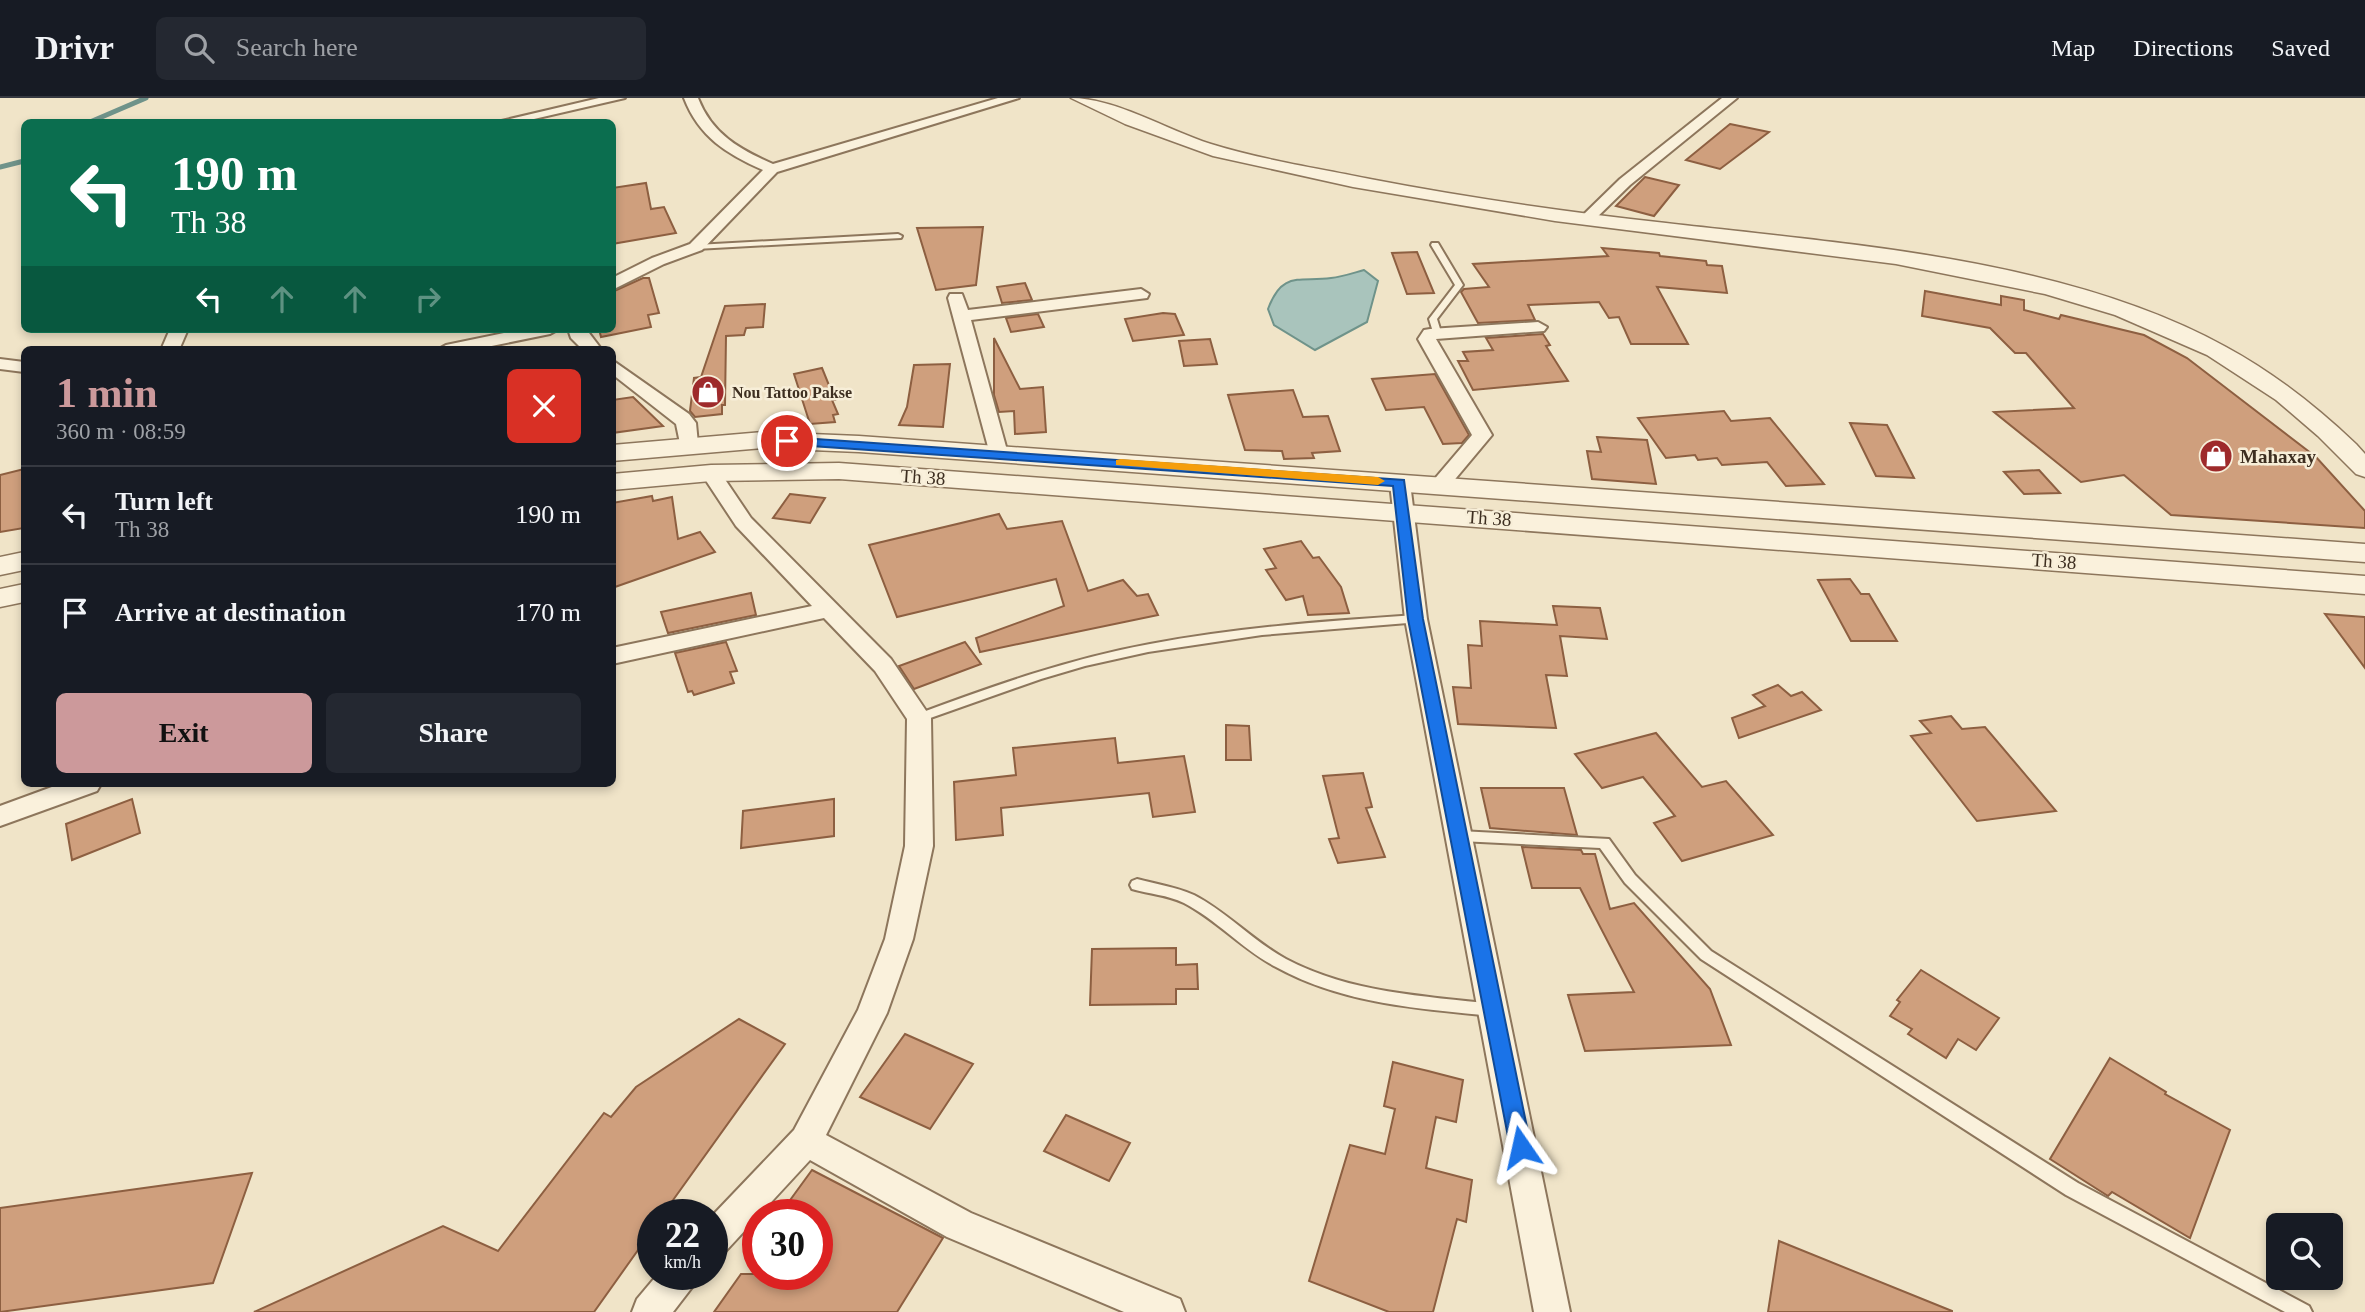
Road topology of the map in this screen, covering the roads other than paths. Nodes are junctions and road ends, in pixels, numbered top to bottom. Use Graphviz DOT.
graph roads {
  1 [pos="618,98"];
  2 [pos="691,98"];
  3 [pos="1012,98"];
  4 [pos="1079,98"];
  5 [pos="1730,98"];
  6 [pos="518,119"];
  7 [pos="772,169"];
  8 [pos="1586,220"];
  9 [pos="898,236"];
  10 [pos="1435,246"];
  11 [pos="696,247"];
  12 [pos="616,283"];
  13 [pos="1141,294"];
  14 [pos="1538,327"];
  15 [pos="1437,332"];
  16 [pos="530,333"];
  17 [pos="577,333"];
  18 [pos="466,346"];
  19 [pos="589,346"];
  20 [pos="0,364"];
  21 [pos="21,367"];
  22 [pos="616,368"];
  23 [pos="688,444"];
  24 [pos="616,453"];
  25 [pos="998,454"];
  26 [pos="2365,469"];
  27 [pos="711,473"];
  28 [pos="616,482"];
  29 [pos="1399,483"];
  30 [pos="1439,485"];
  31 [pos="1403,512"];
  32 [pos="2365,554"];
  33 [pos="21,562"];
  34 [pos="0,566"];
  35 [pos="2365,585"];
  36 [pos="21,594"];
  37 [pos="0,598"];
  38 [pos="827,610"];
  39 [pos="1416,619"];
  40 [pos="616,655"];
  41 [pos="919,718"];
  42 [pos="80,787"];
  43 [pos="0,816"];
  44 [pos="1460,836"];
  45 [pos="1136,885"];
  46 [pos="1494,1010"];
  47 [pos="806,1141"];
  48 [pos="728,1224"];
  49 [pos="668,1290"];
  50 [pos="650,1312"];
  51 [pos="1167,1312"];
  52 [pos="1552,1312"];
  53 [pos="2302,1312"];
  1 -- 6 [label="street"];
  2 -- 7 [label="street"];
  3 -- 7 [label="street"];
  4 -- 8 [label="street"];
  5 -- 8 [label="street"];
  7 -- 11 [label="street"];
  8 -- 26 [label="street"];
  9 -- 11 [label="lane"];
  10 -- 15 [label="lane"];
  11 -- 12 [label="street"];
  13 -- 25 [label="street"];
  14 -- 15 [label="street"];
  15 -- 30 [label="street"];
  16 -- 18 [label="street"];
  17 -- 19 [label="street"];
  20 -- 21 [label="street"];
  22 -- 23 [label="street"];
  23 -- 24 [label="street, Th 38"];
  23 -- 25 [label="street, Th 38"];
  25 -- 29 [label="street, Th 38"];
  27 -- 28 [label="street, Th 38"];
  27 -- 31 [label="street, Th 38"];
  27 -- 38 [label="street"];
  29 -- 30 [label="street, Th 38"];
  29 -- 31 [label="street"];
  30 -- 32 [label="street, Th 38"];
  31 -- 35 [label="street, Th 38"];
  31 -- 39 [label="street"];
  33 -- 34 [label="street"];
  36 -- 37 [label="street"];
  38 -- 40 [label="street"];
  38 -- 41 [label="street"];
  39 -- 41 [label="lane"];
  39 -- 44 [label="street"];
  41 -- 47 [label="street"];
  42 -- 43 [label="street"];
  44 -- 46 [label="street"];
  44 -- 53 [label="lane"];
  45 -- 46 [label="lane"];
  46 -- 52 [label="street"];
  47 -- 48 [label="street"];
  47 -- 51 [label="street"];
  49 -- 50 [label="street"];
}
